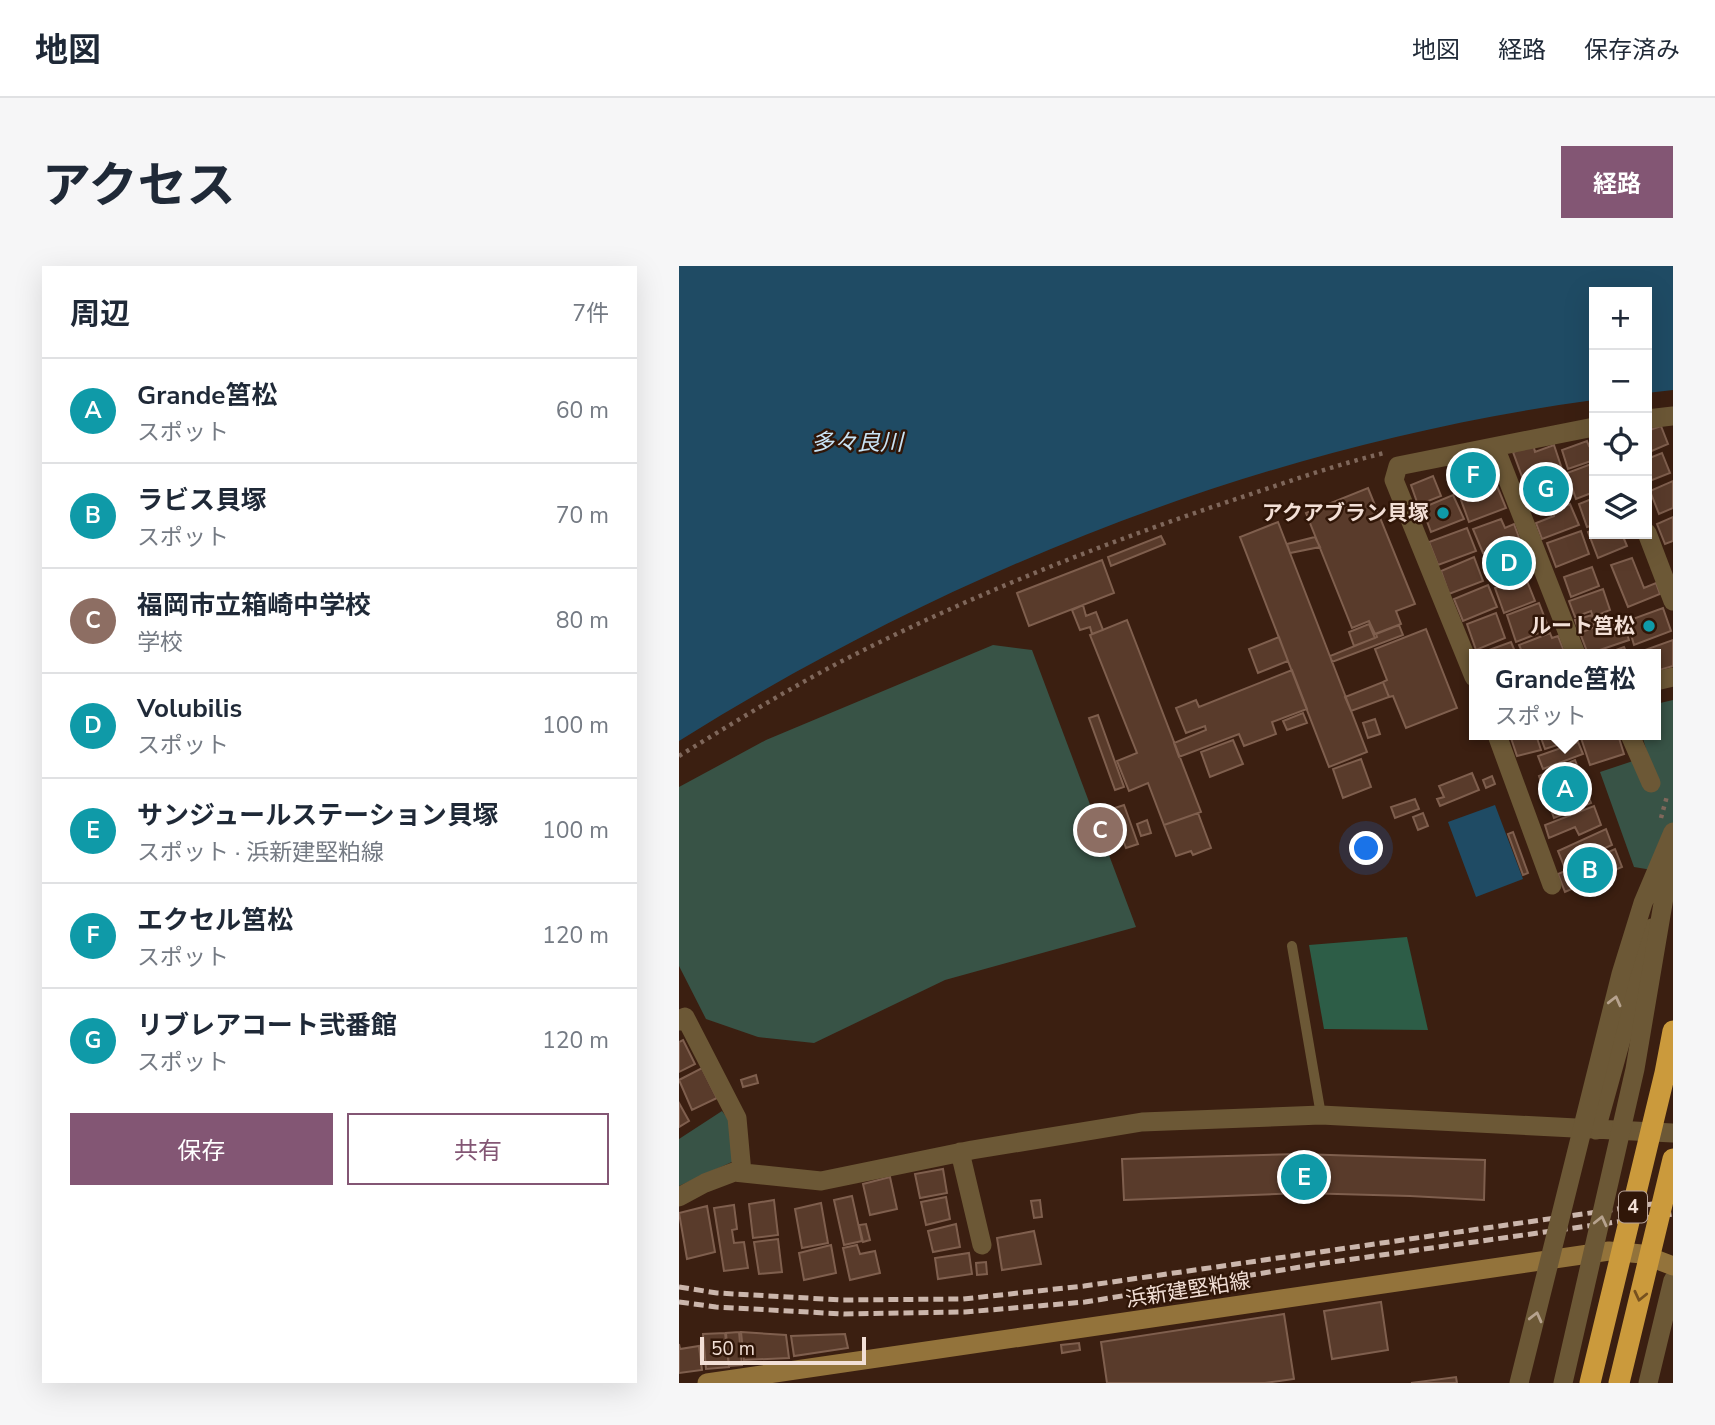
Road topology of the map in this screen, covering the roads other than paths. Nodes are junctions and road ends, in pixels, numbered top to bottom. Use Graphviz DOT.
graph roads {
  1 [pos="1673,416"];
  2 [pos="1652,418"];
  3 [pos="1589,428"];
  4 [pos="1495,447"];
  5 [pos="1649,539"];
  6 [pos="1673,601"];
  7 [pos="1574,649"];
  8 [pos="1469,665"];
  9 [pos="1499,740"];
  10 [pos="1632,740"];
  11 [pos="1650,783"];
  12 [pos="1673,832"];
  13 [pos="1673,846"];
  14 [pos="1552,885"];
  15 [pos="1673,888"];
  16 [pos="1292,946"];
  17 [pos="679,1021"];
  18 [pos="1673,1031"];
  19 [pos="1321,1115"];
  20 [pos="1595,1130"];
  21 [pos="1673,1133"];
  22 [pos="960,1153"];
  23 [pos="1673,1159"];
  24 [pos="742,1173"];
  25 [pos="679,1197"];
  26 [pos="982,1245"];
  27 [pos="1673,1266"];
  28 [pos="1673,1280"];
  29 [pos="707,1383"];
  30 [pos="1519,1383"];
  31 [pos="1563,1383"];
  32 [pos="1590,1383"];
  33 [pos="1619,1383"];
  34 [pos="1648,1383"];
  1 -- 2 [label="street"];
  3 -- 4 [label="street"];
  4 -- 7 [label="street"];
  4 -- 8 [label="street"];
  5 -- 6 [label="street"];
  9 -- 14 [label="street"];
  10 -- 11 [label="street"];
  30 -- 12 [label="street, one-way, bridge"];
  31 -- 13 [label="street, one-way, bridge"];
  15 -- 20 [label="street"];
  16 -- 19 [label="lane"];
  17 -- 24 [label="street"];
  18 -- 32 [label="highway, 4, bridge"];
  19 -- 20 [label="street"];
  19 -- 22 [label="street"];
  20 -- 21 [label="street"];
  22 -- 24 [label="street"];
  22 -- 26 [label="street"];
  23 -- 33 [label="highway, 4, one-way, bridge"];
  24 -- 25 [label="street"];
  27 -- 29 [label="main road, 浜新建堅粕線"];
  28 -- 34 [label="street"];
}
